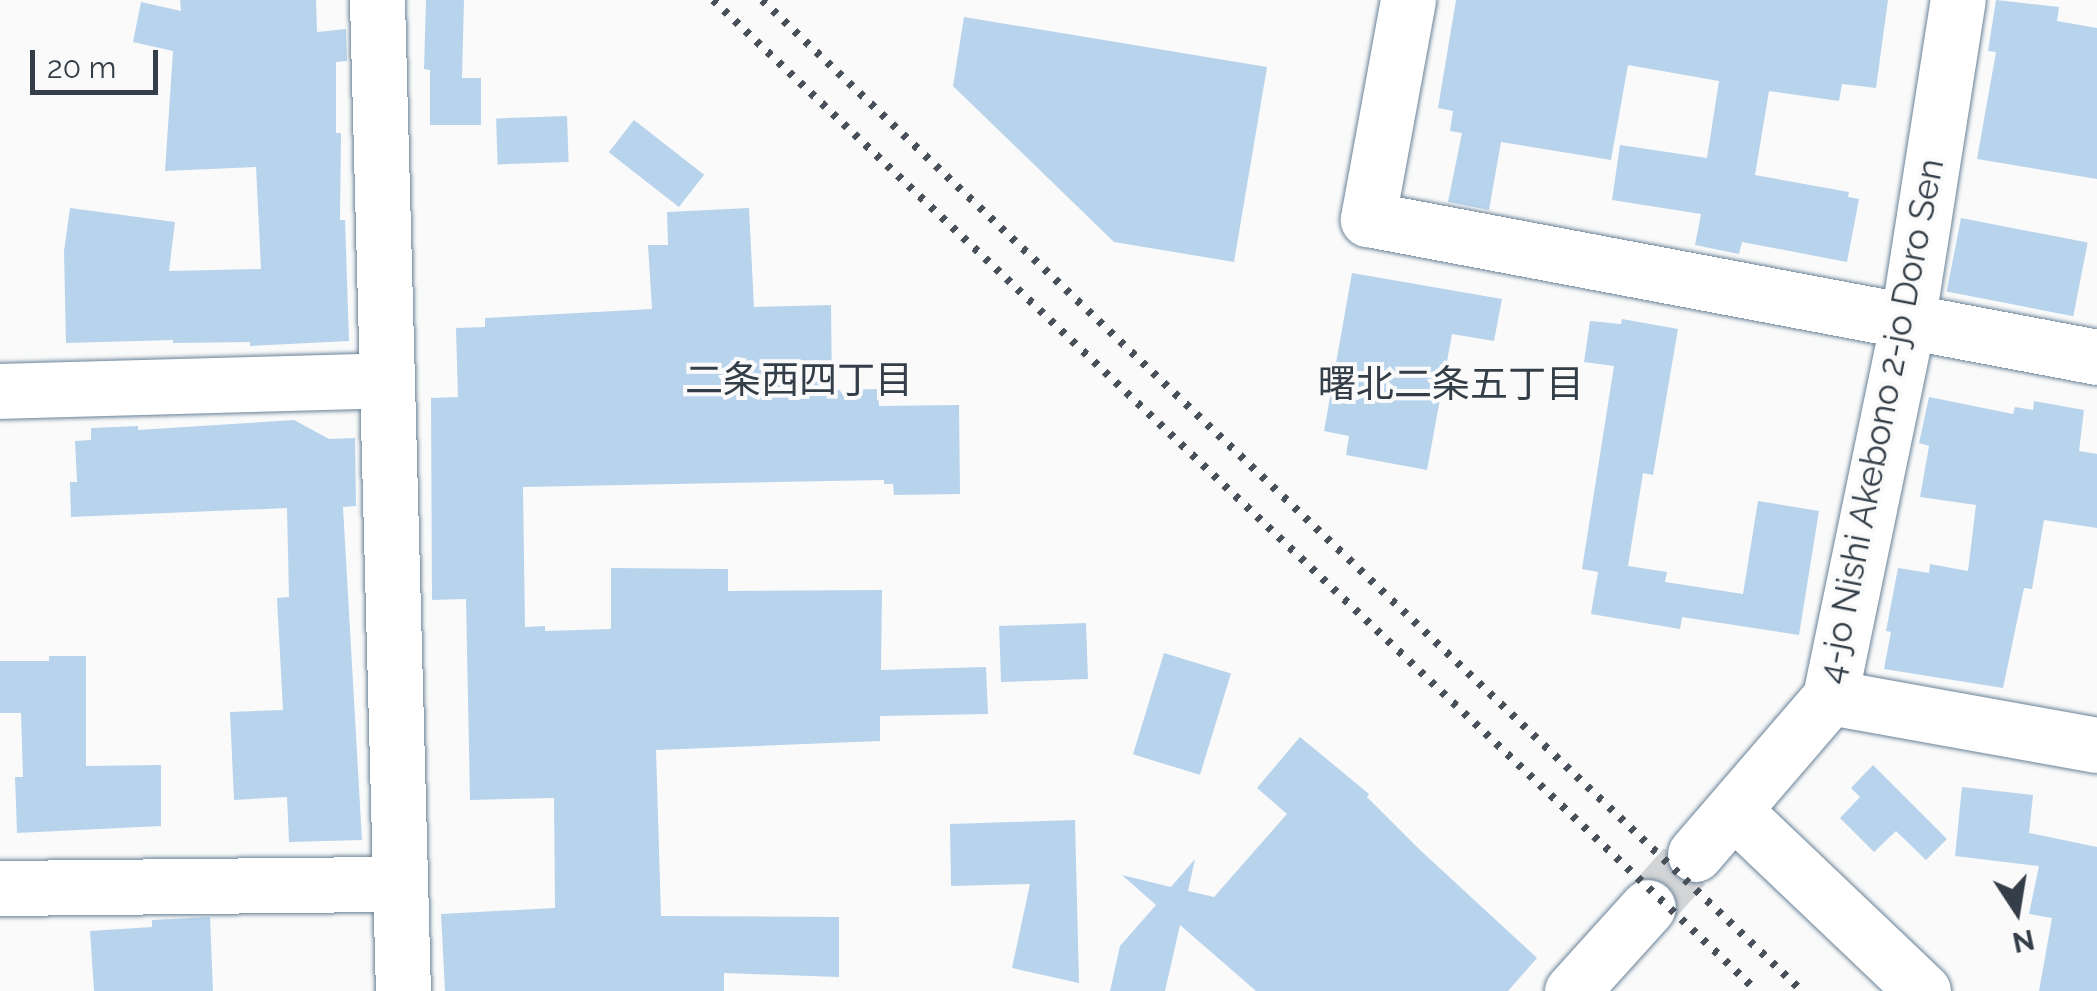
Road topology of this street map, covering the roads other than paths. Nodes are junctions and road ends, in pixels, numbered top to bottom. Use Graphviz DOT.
graph roads {
  1 [pos="377,0"];
  2 [pos="1408,0"];
  3 [pos="1958,0"];
  4 [pos="1906,324"];
  5 [pos="2097,356"];
  6 [pos="387,380"];
  7 [pos="0,391"];
  8 [pos="1830,697"];
  9 [pos="2097,745"];
  10 [pos="1734,811"];
  11 [pos="1695,854"];
  12 [pos="400,884"];
  13 [pos="0,888"];
  14 [pos="1648,907"];
  15 [pos="403,991"];
  16 [pos="1572,991"];
  17 [pos="1923,991"];
  1 -- 6 [label="street"];
  2 -- 4 [label="street"];
  3 -- 4 [label="street, 4-jo Nishi Akebono 2-jo Doro Sen"];
  4 -- 5 [label="street"];
  4 -- 8 [label="street, 4-jo Nishi Akebono 2-jo Doro Sen"];
  6 -- 7 [label="street"];
  6 -- 12 [label="street"];
  8 -- 9 [label="street"];
  8 -- 10 [label="street, 4-jo Nishi Akebono 2-jo Doro Sen"];
  10 -- 11 [label="street, 4-jo Nishi Akebono 2-jo Doro Sen"];
  10 -- 17 [label="street"];
  12 -- 13 [label="street"];
  12 -- 15 [label="street"];
  14 -- 16 [label="street"];
}
